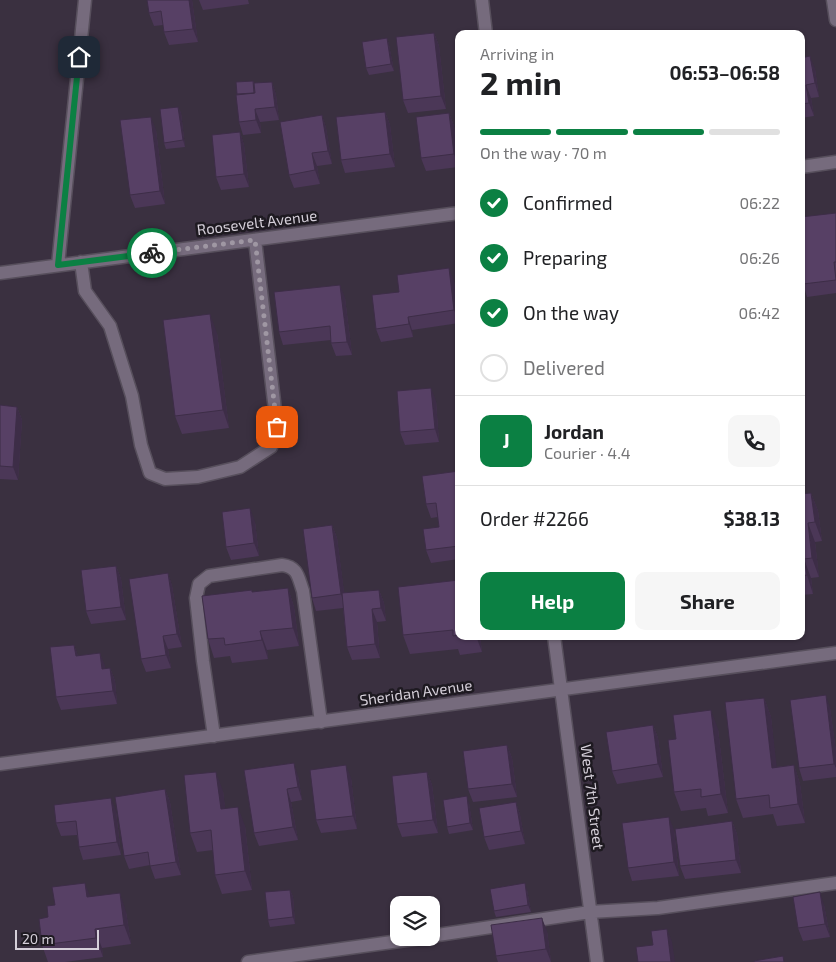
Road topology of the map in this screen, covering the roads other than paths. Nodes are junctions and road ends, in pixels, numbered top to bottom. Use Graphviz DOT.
graph roads {
  1 [pos="85,0"];
  2 [pos="482,0"];
  3 [pos="833,0"];
  4 [pos="836,20"];
  5 [pos="486,30"];
  6 [pos="836,162"];
  7 [pos="805,166"];
  8 [pos="455,214"];
  9 [pos="255,240"];
  10 [pos="81,262"];
  11 [pos="58,265"];
  12 [pos="0,273"];
  13 [pos="555,640"];
  14 [pos="836,653"];
  15 [pos="561,690"];
  16 [pos="321,722"];
  17 [pos="214,736"];
  18 [pos="0,764"];
  19 [pos="836,884"];
  20 [pos="590,912"];
  21 [pos="440,935"];
  22 [pos="390,942"];
  23 [pos="248,962"];
  24 [pos="597,962"];
  1 -- 11 [label="street"];
  2 -- 5 [label="street"];
  3 -- 4 [label="street"];
  6 -- 7 [label="street"];
  8 -- 9 [label="street, Roosevelt Avenue"];
  9 -- 10 [label="street, Roosevelt Avenue"];
  9 -- 10 [label="street"];
  10 -- 11 [label="street, Roosevelt Avenue"];
  11 -- 12 [label="street, Roosevelt Avenue"];
  13 -- 15 [label="street, West 7th Street"];
  14 -- 15 [label="street, Sheridan Avenue"];
  15 -- 16 [label="street, Sheridan Avenue"];
  15 -- 20 [label="street, West 7th Street"];
  16 -- 17 [label="street, Sheridan Avenue"];
  16 -- 17 [label="street"];
  17 -- 18 [label="street, Sheridan Avenue"];
  19 -- 20 [label="street"];
  20 -- 21 [label="street"];
  20 -- 24 [label="street, West 7th Street"];
  22 -- 23 [label="street"];
}
